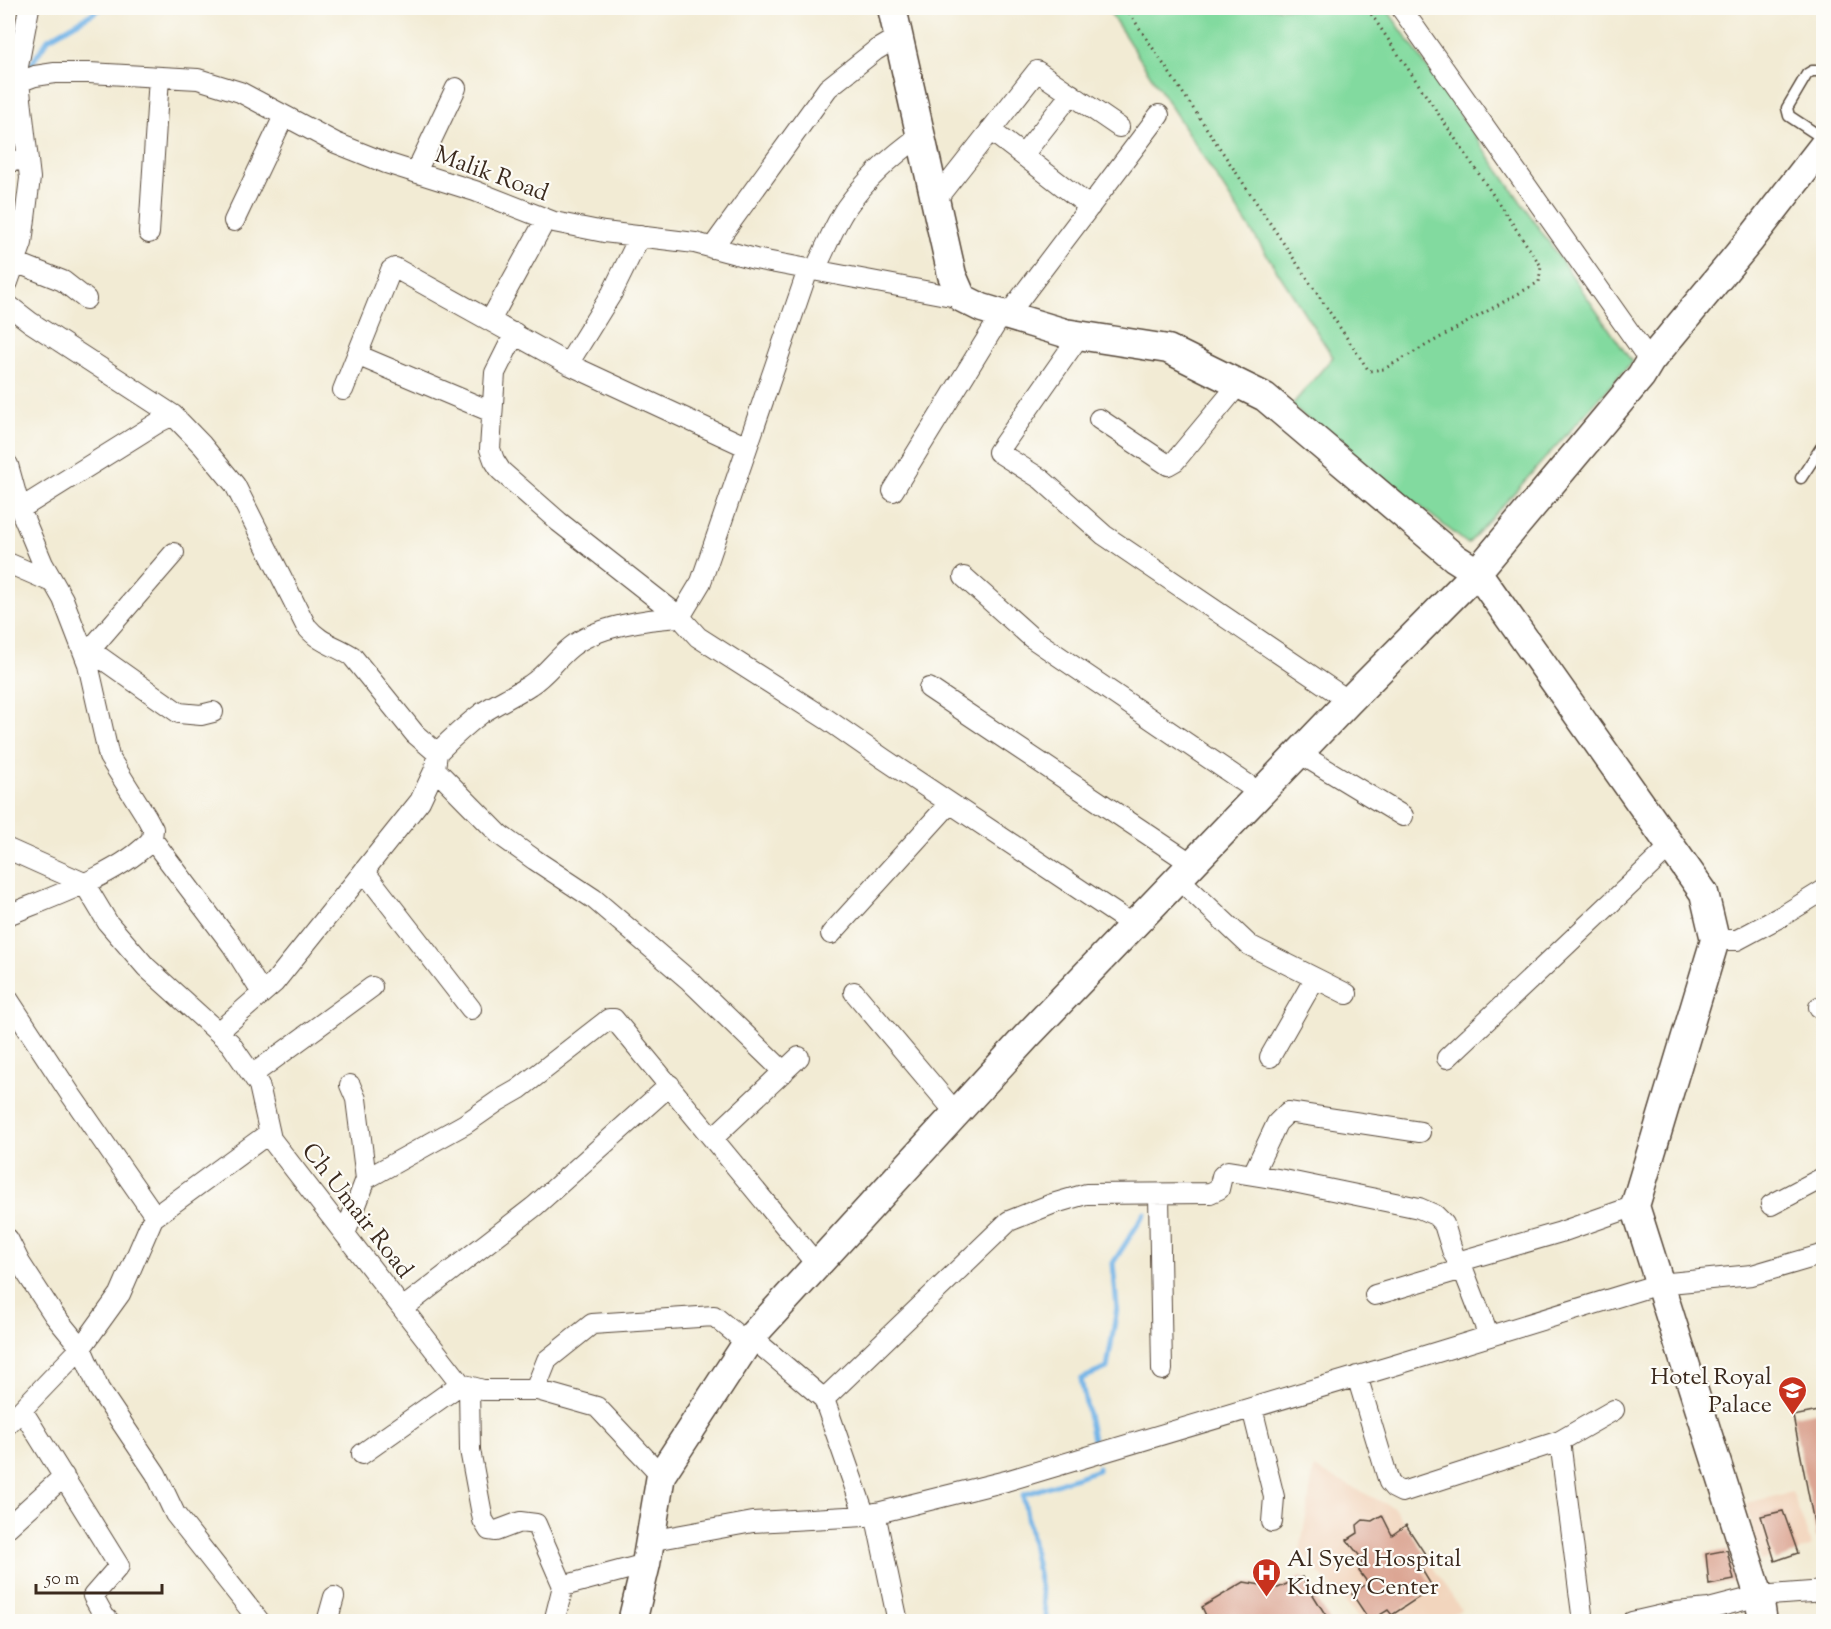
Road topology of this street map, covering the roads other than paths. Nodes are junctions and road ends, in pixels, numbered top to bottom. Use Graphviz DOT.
graph roads {
  1 [pos="29,8"];
  2 [pos="892,8"];
  3 [pos="1401,8"];
  4 [pos="898,37"];
  5 [pos="1824,71"];
  6 [pos="14,75"];
  7 [pos="159,77"];
  8 [pos="456,87"];
  9 [pos="1071,94"];
  10 [pos="1160,115"];
  11 [pos="284,116"];
  12 [pos="1119,127"];
  13 [pos="990,130"];
  14 [pos="920,136"];
  15 [pos="1824,139"];
  16 [pos="1023,155"];
  17 [pos="28,160"];
  18 [pos="8,161"];
  19 [pos="1817,162"];
  20 [pos="416,172"];
  21 [pos="934,202"];
  22 [pos="1090,207"];
  23 [pos="546,219"];
  24 [pos="234,221"];
  25 [pos="149,233"];
  26 [pos="639,236"];
  27 [pos="712,248"];
  28 [pos="15,262"];
  29 [pos="811,271"];
  30 [pos="8,282"];
  31 [pos="962,298"];
  32 [pos="86,299"];
  33 [pos="8,305"];
  34 [pos="1005,315"];
  35 [pos="491,320"];
  36 [pos="515,333"];
  37 [pos="1080,335"];
  38 [pos="357,355"];
  39 [pos="1650,361"];
  40 [pos="568,364"];
  41 [pos="1239,384"];
  42 [pos="343,390"];
  43 [pos="492,412"];
  44 [pos="173,415"];
  45 [pos="1099,419"];
  46 [pos="1824,443"];
  47 [pos="747,447"];
  48 [pos="8,465"];
  49 [pos="1802,478"];
  50 [pos="893,491"];
  51 [pos="20,509"];
  52 [pos="174,553"];
  53 [pos="8,563"];
  54 [pos="1477,572"];
  55 [pos="964,577"];
  56 [pos="54,583"];
  57 [pos="680,617"];
  58 [pos="85,647"];
  59 [pos="929,688"];
  60 [pos="1349,701"];
  61 [pos="213,712"];
  62 [pos="1299,753"];
  63 [pos="436,761"];
  64 [pos="1260,793"];
  65 [pos="950,803"];
  66 [pos="1403,816"];
  67 [pos="152,839"];
  68 [pos="1671,846"];
  69 [pos="8,849"];
  70 [pos="364,871"];
  71 [pos="1185,871"];
  72 [pos="84,884"];
  73 [pos="1824,890"];
  74 [pos="8,915"];
  75 [pos="1133,925"];
  76 [pos="831,934"];
  77 [pos="1714,940"];
  78 [pos="1315,978"];
  79 [pos="372,987"];
  80 [pos="854,992"];
  81 [pos="262,993"];
  82 [pos="1347,994"];
  83 [pos="8,999"];
  84 [pos="471,1009"];
  85 [pos="218,1032"];
  86 [pos="799,1057"];
  87 [pos="1270,1057"];
  88 [pos="1447,1058"];
  89 [pos="784,1072"];
  90 [pos="252,1075"];
  91 [pos="350,1085"];
  92 [pos="670,1086"];
  93 [pos="956,1113"];
  94 [pos="1420,1132"];
  95 [pos="269,1133"];
  96 [pos="713,1138"];
  97 [pos="1253,1174"];
  98 [pos="1824,1178"];
  99 [pos="366,1179"];
  100 [pos="1159,1194"];
  101 [pos="1771,1205"];
  102 [pos="1635,1206"];
  103 [pos="155,1216"];
  104 [pos="345,1234"];
  105 [pos="8,1239"];
  106 [pos="1824,1254"];
  107 [pos="817,1265"];
  108 [pos="1460,1266"];
  109 [pos="1659,1284"];
  110 [pos="1375,1295"];
  111 [pos="403,1308"];
  112 [pos="1489,1336"];
  113 [pos="749,1340"];
  114 [pos="81,1348"];
  115 [pos="1162,1370"];
  116 [pos="1357,1376"];
  117 [pos="465,1385"];
  118 [pos="535,1390"];
  119 [pos="824,1399"];
  120 [pos="1252,1408"];
  121 [pos="22,1410"];
  122 [pos="1614,1410"];
  123 [pos="8,1424"];
  124 [pos="1560,1441"];
  125 [pos="362,1454"];
  126 [pos="662,1475"];
  127 [pos="64,1476"];
  128 [pos="870,1514"];
  129 [pos="1272,1522"];
  130 [pos="8,1527"];
  131 [pos="647,1552"];
  132 [pos="563,1586"];
  133 [pos="1824,1591"];
  134 [pos="334,1597"];
  135 [pos="1761,1609"];
  136 [pos="110,1622"];
  137 [pos="260,1622"];
  138 [pos="327,1622"];
  139 [pos="554,1622"];
  140 [pos="632,1622"];
  141 [pos="898,1622"];
  142 [pos="1583,1622"];
  143 [pos="1632,1622"];
  1 -- 6 [label="street"];
  2 -- 4 [label="street"];
  3 -- 39 [label="street"];
  4 -- 14 [label="street"];
  4 -- 27 [label="street"];
  5 -- 15 [label="lane"];
  6 -- 7 [label="street, Malik Road"];
  6 -- 17 [label="street"];
  7 -- 11 [label="street, Malik Road"];
  7 -- 25 [label="street"];
  8 -- 20 [label="street"];
  9 -- 12 [label="street"];
  9 -- 13 [label="street"];
  9 -- 16 [label="street"];
  10 -- 22 [label="street"];
  11 -- 20 [label="street, Malik Road"];
  11 -- 24 [label="street"];
  13 -- 16 [label="street"];
  13 -- 21 [label="street"];
  14 -- 21 [label="street"];
  14 -- 29 [label="street"];
  16 -- 22 [label="street"];
  17 -- 18 [label="street"];
  17 -- 28 [label="street"];
  19 -- 39 [label="street"];
  20 -- 23 [label="street, Malik Road"];
  21 -- 31 [label="street"];
  22 -- 34 [label="street"];
  23 -- 26 [label="street, Malik Road"];
  23 -- 35 [label="street"];
  26 -- 27 [label="street, Malik Road"];
  26 -- 40 [label="street"];
  27 -- 29 [label="street, Malik Road"];
  28 -- 30 [label="street"];
  28 -- 32 [label="street"];
  29 -- 31 [label="street, Malik Road"];
  29 -- 47 [label="street"];
  31 -- 34 [label="street"];
  33 -- 44 [label="street"];
  34 -- 37 [label="street"];
  34 -- 50 [label="street"];
  35 -- 36 [label="street"];
  35 -- 38 [label="street"];
  36 -- 40 [label="street"];
  36 -- 43 [label="street"];
  37 -- 41 [label="street"];
  37 -- 60 [label="street"];
  38 -- 42 [label="street"];
  38 -- 43 [label="street"];
  39 -- 54 [label="street"];
  40 -- 47 [label="street"];
  41 -- 45 [label="street"];
  41 -- 54 [label="street"];
  43 -- 57 [label="street"];
  44 -- 51 [label="street"];
  44 -- 63 [label="street"];
  46 -- 49 [label="lane"];
  47 -- 57 [label="street"];
  48 -- 51 [label="street"];
  51 -- 56 [label="street"];
  52 -- 58 [label="street"];
  53 -- 56 [label="street"];
  54 -- 60 [label="street"];
  54 -- 68 [label="street"];
  55 -- 64 [label="street"];
  56 -- 58 [label="street"];
  57 -- 63 [label="street"];
  57 -- 65 [label="street"];
  58 -- 61 [label="street"];
  58 -- 67 [label="street"];
  59 -- 71 [label="street"];
  60 -- 62 [label="street"];
  62 -- 64 [label="street"];
  62 -- 66 [label="street"];
  63 -- 70 [label="street"];
  63 -- 89 [label="street"];
  64 -- 71 [label="street"];
  65 -- 75 [label="street"];
  65 -- 76 [label="street"];
  67 -- 72 [label="street"];
  67 -- 81 [label="street"];
  68 -- 77 [label="street"];
  68 -- 88 [label="street"];
  69 -- 72 [label="street"];
  70 -- 81 [label="street"];
  70 -- 84 [label="street"];
  71 -- 75 [label="street"];
  71 -- 78 [label="street"];
  72 -- 74 [label="street"];
  72 -- 85 [label="street, Ch Umair Road"];
  73 -- 77 [label="street"];
  75 -- 93 [label="street"];
  77 -- 102 [label="street"];
  78 -- 82 [label="street"];
  78 -- 87 [label="street"];
  79 -- 90 [label="street"];
  80 -- 93 [label="street"];
  81 -- 85 [label="street"];
  83 -- 103 [label="street"];
  85 -- 90 [label="street, Ch Umair Road"];
  86 -- 89 [label="street"];
  89 -- 96 [label="street"];
  90 -- 95 [label="street, Ch Umair Road"];
  91 -- 99 [label="street"];
  92 -- 96 [label="street"];
  92 -- 99 [label="street"];
  92 -- 111 [label="street"];
  93 -- 107 [label="street"];
  94 -- 97 [label="street"];
  95 -- 103 [label="street"];
  95 -- 104 [label="street, Ch Umair Road"];
  96 -- 107 [label="street"];
  97 -- 100 [label="street"];
  97 -- 108 [label="street"];
  98 -- 101 [label="street"];
  99 -- 104 [label="street"];
  100 -- 115 [label="street"];
  100 -- 119 [label="street"];
  102 -- 108 [label="street"];
  102 -- 109 [label="street"];
  103 -- 114 [label="street"];
  104 -- 111 [label="street, Ch Umair Road"];
  105 -- 114 [label="street"];
  106 -- 109 [label="street"];
  107 -- 113 [label="street"];
  108 -- 110 [label="street"];
  108 -- 112 [label="street"];
  109 -- 112 [label="street"];
  109 -- 135 [label="street"];
  111 -- 117 [label="street, Ch Umair Road"];
  112 -- 116 [label="street"];
  113 -- 118 [label="street"];
  113 -- 119 [label="street"];
  113 -- 126 [label="street"];
  114 -- 121 [label="street"];
  114 -- 137 [label="street"];
  116 -- 120 [label="street"];
  116 -- 124 [label="street"];
  117 -- 118 [label="street"];
  117 -- 125 [label="street"];
  117 -- 132 [label="street"];
  118 -- 126 [label="street"];
  119 -- 128 [label="street"];
  120 -- 128 [label="street"];
  120 -- 129 [label="street"];
  121 -- 123 [label="street"];
  121 -- 127 [label="street"];
  122 -- 124 [label="street"];
  124 -- 142 [label="street"];
  126 -- 131 [label="street"];
  127 -- 130 [label="street"];
  127 -- 136 [label="street"];
  128 -- 131 [label="street"];
  128 -- 141 [label="street"];
  131 -- 132 [label="street"];
  131 -- 140 [label="street"];
  132 -- 139 [label="street"];
  133 -- 135 [label="street"];
  134 -- 138 [label="street"];
  135 -- 143 [label="street"];
}
